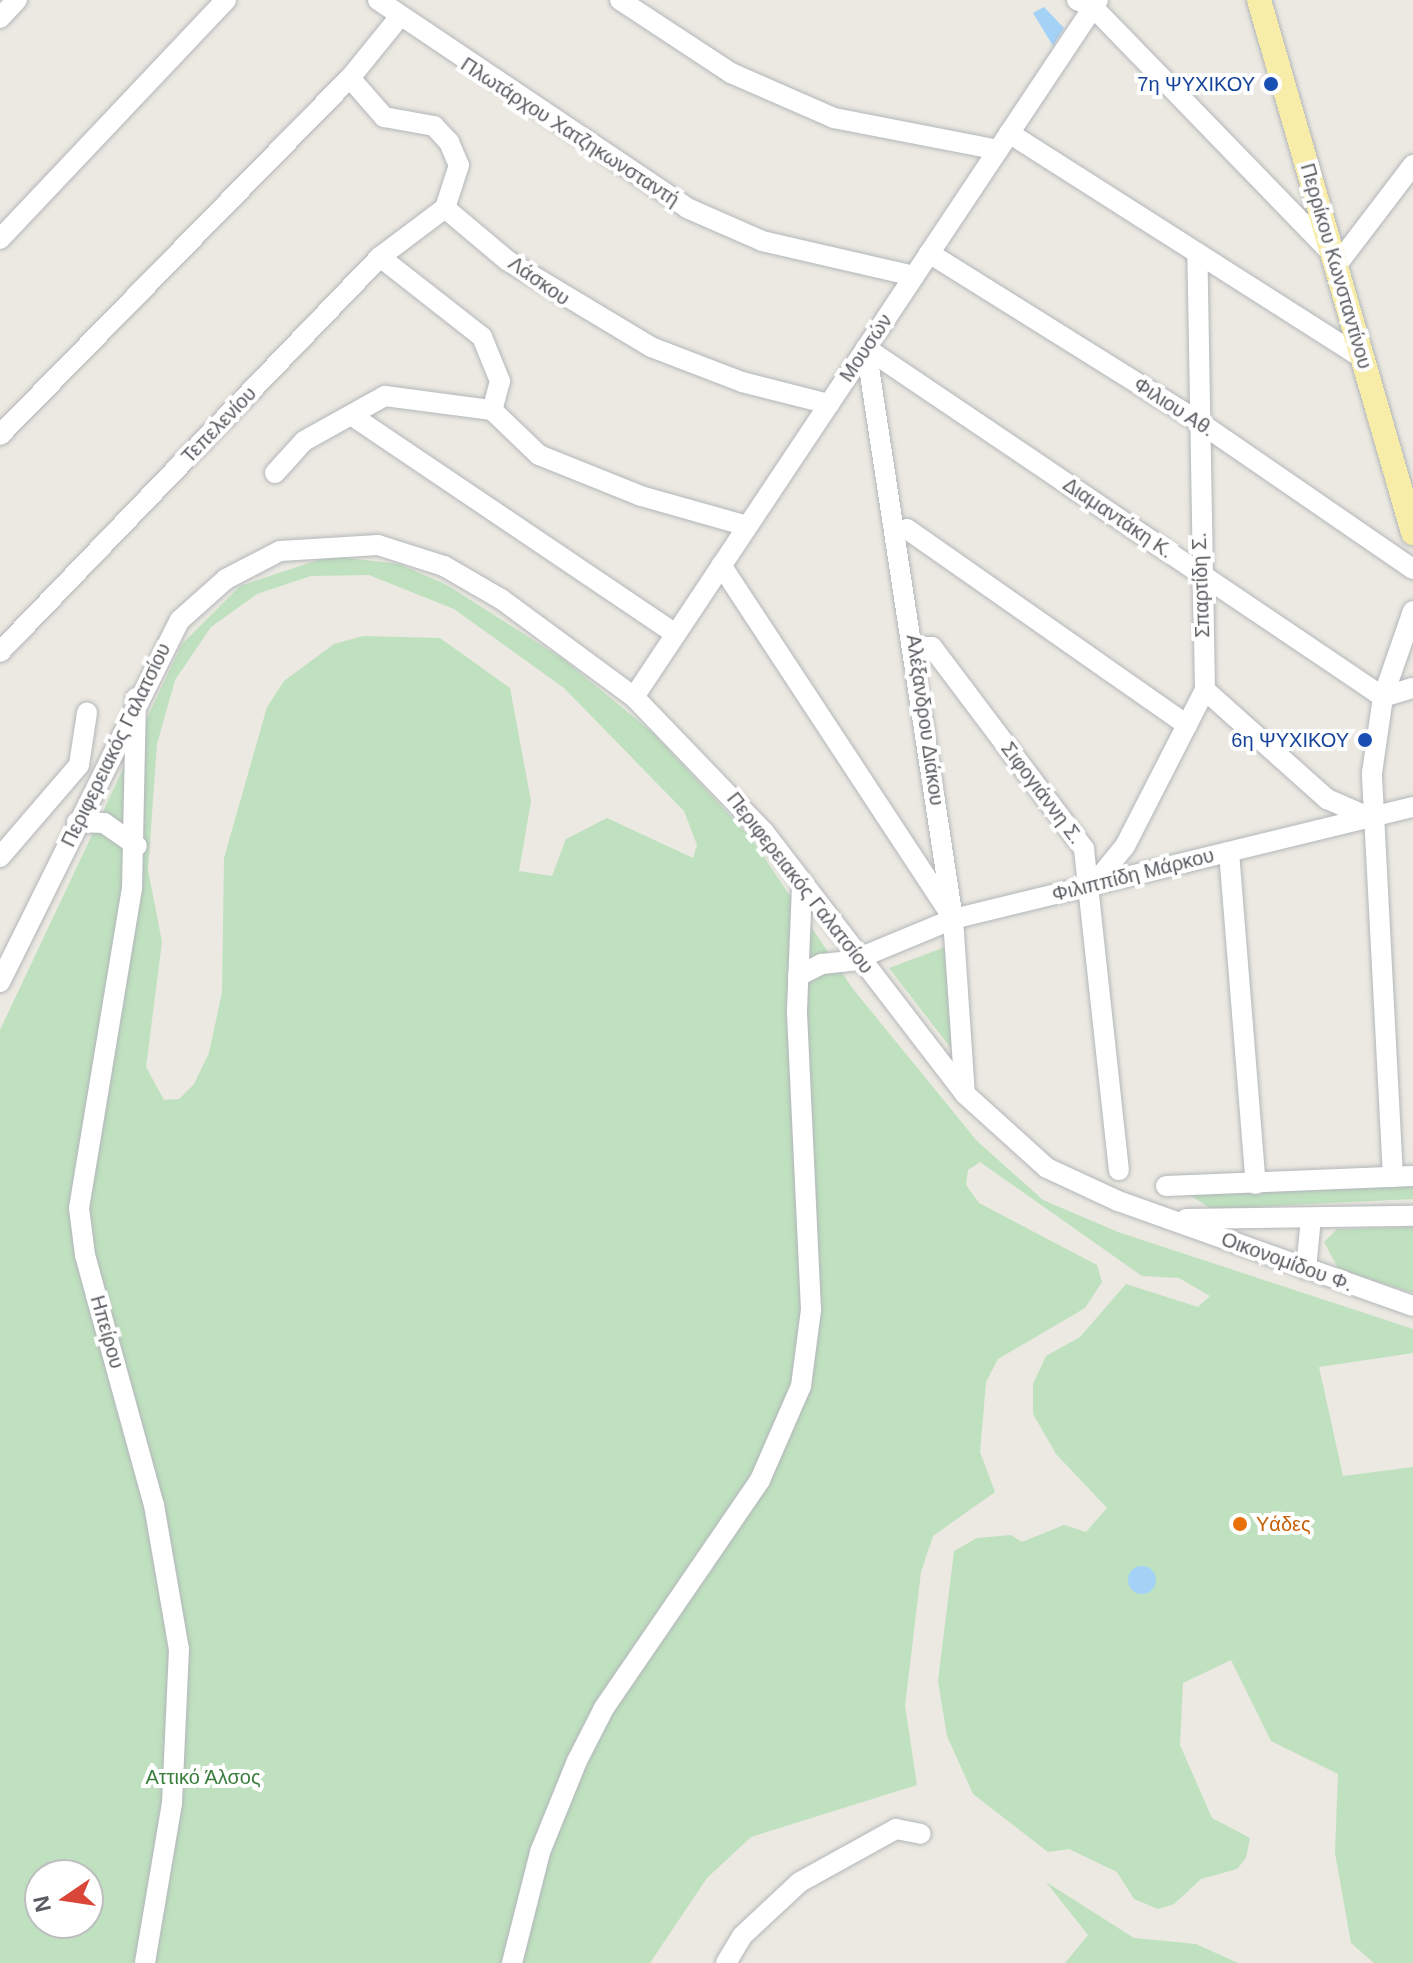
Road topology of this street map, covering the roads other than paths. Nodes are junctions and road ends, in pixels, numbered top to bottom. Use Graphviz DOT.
graph roads {
  1 [pos="17,0"];
  2 [pos="226,0"];
  3 [pos="378,0"];
  4 [pos="620,0"];
  5 [pos="1259,0"];
  6 [pos="1089,2"];
  7 [pos="0,18"];
  8 [pos="397,20"];
  9 [pos="350,78"];
  10 [pos="1003,142"];
  11 [pos="1413,165"];
  12 [pos="445,208"];
  13 [pos="0,239"];
  14 [pos="929,253"];
  15 [pos="1197,253"];
  16 [pos="380,257"];
  17 [pos="1334,260"];
  18 [pos="914,276"];
  19 [pos="866,348"];
  20 [pos="1362,358"];
  21 [pos="829,404"];
  22 [pos="492,410"];
  23 [pos="354,417"];
  24 [pos="1196,420"];
  25 [pos="0,435"];
  26 [pos="275,473"];
  27 [pos="1411,520"];
  28 [pos="747,526"];
  29 [pos="898,532"];
  30 [pos="721,565"];
  31 [pos="1413,569"];
  32 [pos="1200,573"];
  33 [pos="1413,611"];
  34 [pos="676,634"];
  35 [pos="915,647"];
  36 [pos="0,652"];
  37 [pos="1413,688"];
  38 [pos="1205,690"];
  39 [pos="634,697"];
  40 [pos="1383,697"];
  41 [pos="136,698"];
  42 [pos="87,713"];
  43 [pos="1187,725"];
  44 [pos="1413,807"];
  45 [pos="1371,818"];
  46 [pos="77,822"];
  47 [pos="137,846"];
  48 [pos="1229,852"];
  49 [pos="0,857"];
  50 [pos="802,881"];
  51 [pos="1093,885"];
  52 [pos="953,919"];
  53 [pos="860,959"];
  54 [pos="798,976"];
  55 [pos="0,982"];
  56 [pos="965,1094"];
  57 [pos="1119,1170"];
  58 [pos="1403,1177"];
  59 [pos="1256,1184"];
  60 [pos="1166,1186"];
  61 [pos="1413,1216"];
  62 [pos="1162,1217"];
  63 [pos="1311,1218"];
  64 [pos="1306,1269"];
  65 [pos="1413,1306"];
  66 [pos="921,1834"];
  67 [pos="145,1963"];
  68 [pos="512,1963"];
  69 [pos="726,1963"];
  1 -- 7 [label="street"];
  2 -- 13 [label="street"];
  3 -- 8 [label="street, Πλωτάρχου Χατζηκωνσταντή"];
  4 -- 10 [label="street"];
  5 -- 17 [label="main road, Περρίκου Κωνσταντίνου"];
  6 -- 10 [label="street, Μουσών"];
  6 -- 17 [label="street"];
  8 -- 9 [label="street"];
  8 -- 18 [label="street, Πλωτάρχου Χατζηκωνσταντή"];
  9 -- 12 [label="street"];
  9 -- 25 [label="street"];
  10 -- 14 [label="street, Μουσών"];
  10 -- 15 [label="street"];
  11 -- 17 [label="street"];
  12 -- 16 [label="street, Τεπελενίου"];
  12 -- 21 [label="street, Λάσκου"];
  14 -- 18 [label="street, Μουσών"];
  14 -- 24 [label="street, Φιλιου Αθ."];
  15 -- 20 [label="street"];
  15 -- 24 [label="street, Σπαρτίδη Σ."];
  16 -- 22 [label="street"];
  16 -- 36 [label="street, Τεπελενίου"];
  17 -- 20 [label="main road, Περρίκου Κωνσταντίνου"];
  18 -- 19 [label="street, Μουσών"];
  19 -- 21 [label="street, Μουσών"];
  19 -- 29 [label="street, Αλέξανδρου Διάκου"];
  19 -- 32 [label="street, Διαμαντάκη Κ."];
  20 -- 27 [label="main road, Περρίκου Κωνσταντίνου"];
  21 -- 28 [label="street, Μουσών"];
  22 -- 23 [label="street"];
  22 -- 28 [label="street"];
  23 -- 26 [label="street"];
  23 -- 34 [label="street"];
  24 -- 31 [label="street, Φιλιου Αθ."];
  24 -- 32 [label="street, Σπαρτίδη Σ."];
  28 -- 30 [label="street, Μουσών"];
  29 -- 35 [label="street, Αλέξανδρου Διάκου"];
  29 -- 43 [label="street"];
  30 -- 34 [label="street, Μουσών"];
  30 -- 52 [label="street"];
  32 -- 38 [label="street, Σπαρτίδη Σ."];
  32 -- 40 [label="street, Διαμαντάκη Κ."];
  33 -- 40 [label="street"];
  34 -- 39 [label="street, Μουσών"];
  35 -- 51 [label="street, Σιφογιάννη Σ."];
  35 -- 52 [label="street, Αλέξανδρου Διάκου"];
  37 -- 40 [label="street"];
  38 -- 43 [label="street, Σπαρτίδη Σ."];
  38 -- 45 [label="street"];
  39 -- 41 [label="street, Περιφερειακός Γαλατσίου"];
  39 -- 50 [label="street, Περιφερειακός Γαλατσίου"];
  40 -- 45 [label="street"];
  41 -- 46 [label="street, Περιφερειακός Γαλατσίου"];
  41 -- 47 [label="street, Ηπείρου"];
  42 -- 49 [label="street"];
  43 -- 51 [label="street, Σπαρτίδη Σ."];
  44 -- 45 [label="street, Φιλιππίδη Μάρκου"];
  45 -- 48 [label="street, Φιλιππίδη Μάρκου"];
  45 -- 58 [label="street"];
  46 -- 47 [label="street"];
  46 -- 55 [label="street, Περιφερειακός Γαλατσίου"];
  47 -- 67 [label="street, Ηπείρου"];
  48 -- 51 [label="street, Φιλιππίδη Μάρκου"];
  48 -- 59 [label="street"];
  50 -- 53 [label="street, Περιφερειακός Γαλατσίου"];
  50 -- 54 [label="street"];
  51 -- 52 [label="street, Φιλιππίδη Μάρκου"];
  51 -- 57 [label="street, Σιφογιάννη Σ."];
  52 -- 53 [label="street, Φιλιππίδη Μάρκου"];
  52 -- 56 [label="street, Αλέξανδρου Διάκου"];
  53 -- 54 [label="street, Φιλιππίδη Μάρκου"];
  53 -- 56 [label="street, Περιφερειακός Γαλατσίου"];
  54 -- 68 [label="street"];
  56 -- 62 [label="street, Περιφερειακός Γαλατσίου"];
  58 -- 59 [label="street"];
  59 -- 60 [label="street"];
  61 -- 63 [label="street"];
  62 -- 63 [label="street"];
  62 -- 64 [label="street, Οικονομίδου Φ."];
  63 -- 64 [label="street"];
  64 -- 65 [label="street, Οικονομίδου Φ."];
  66 -- 69 [label="street"];
}
